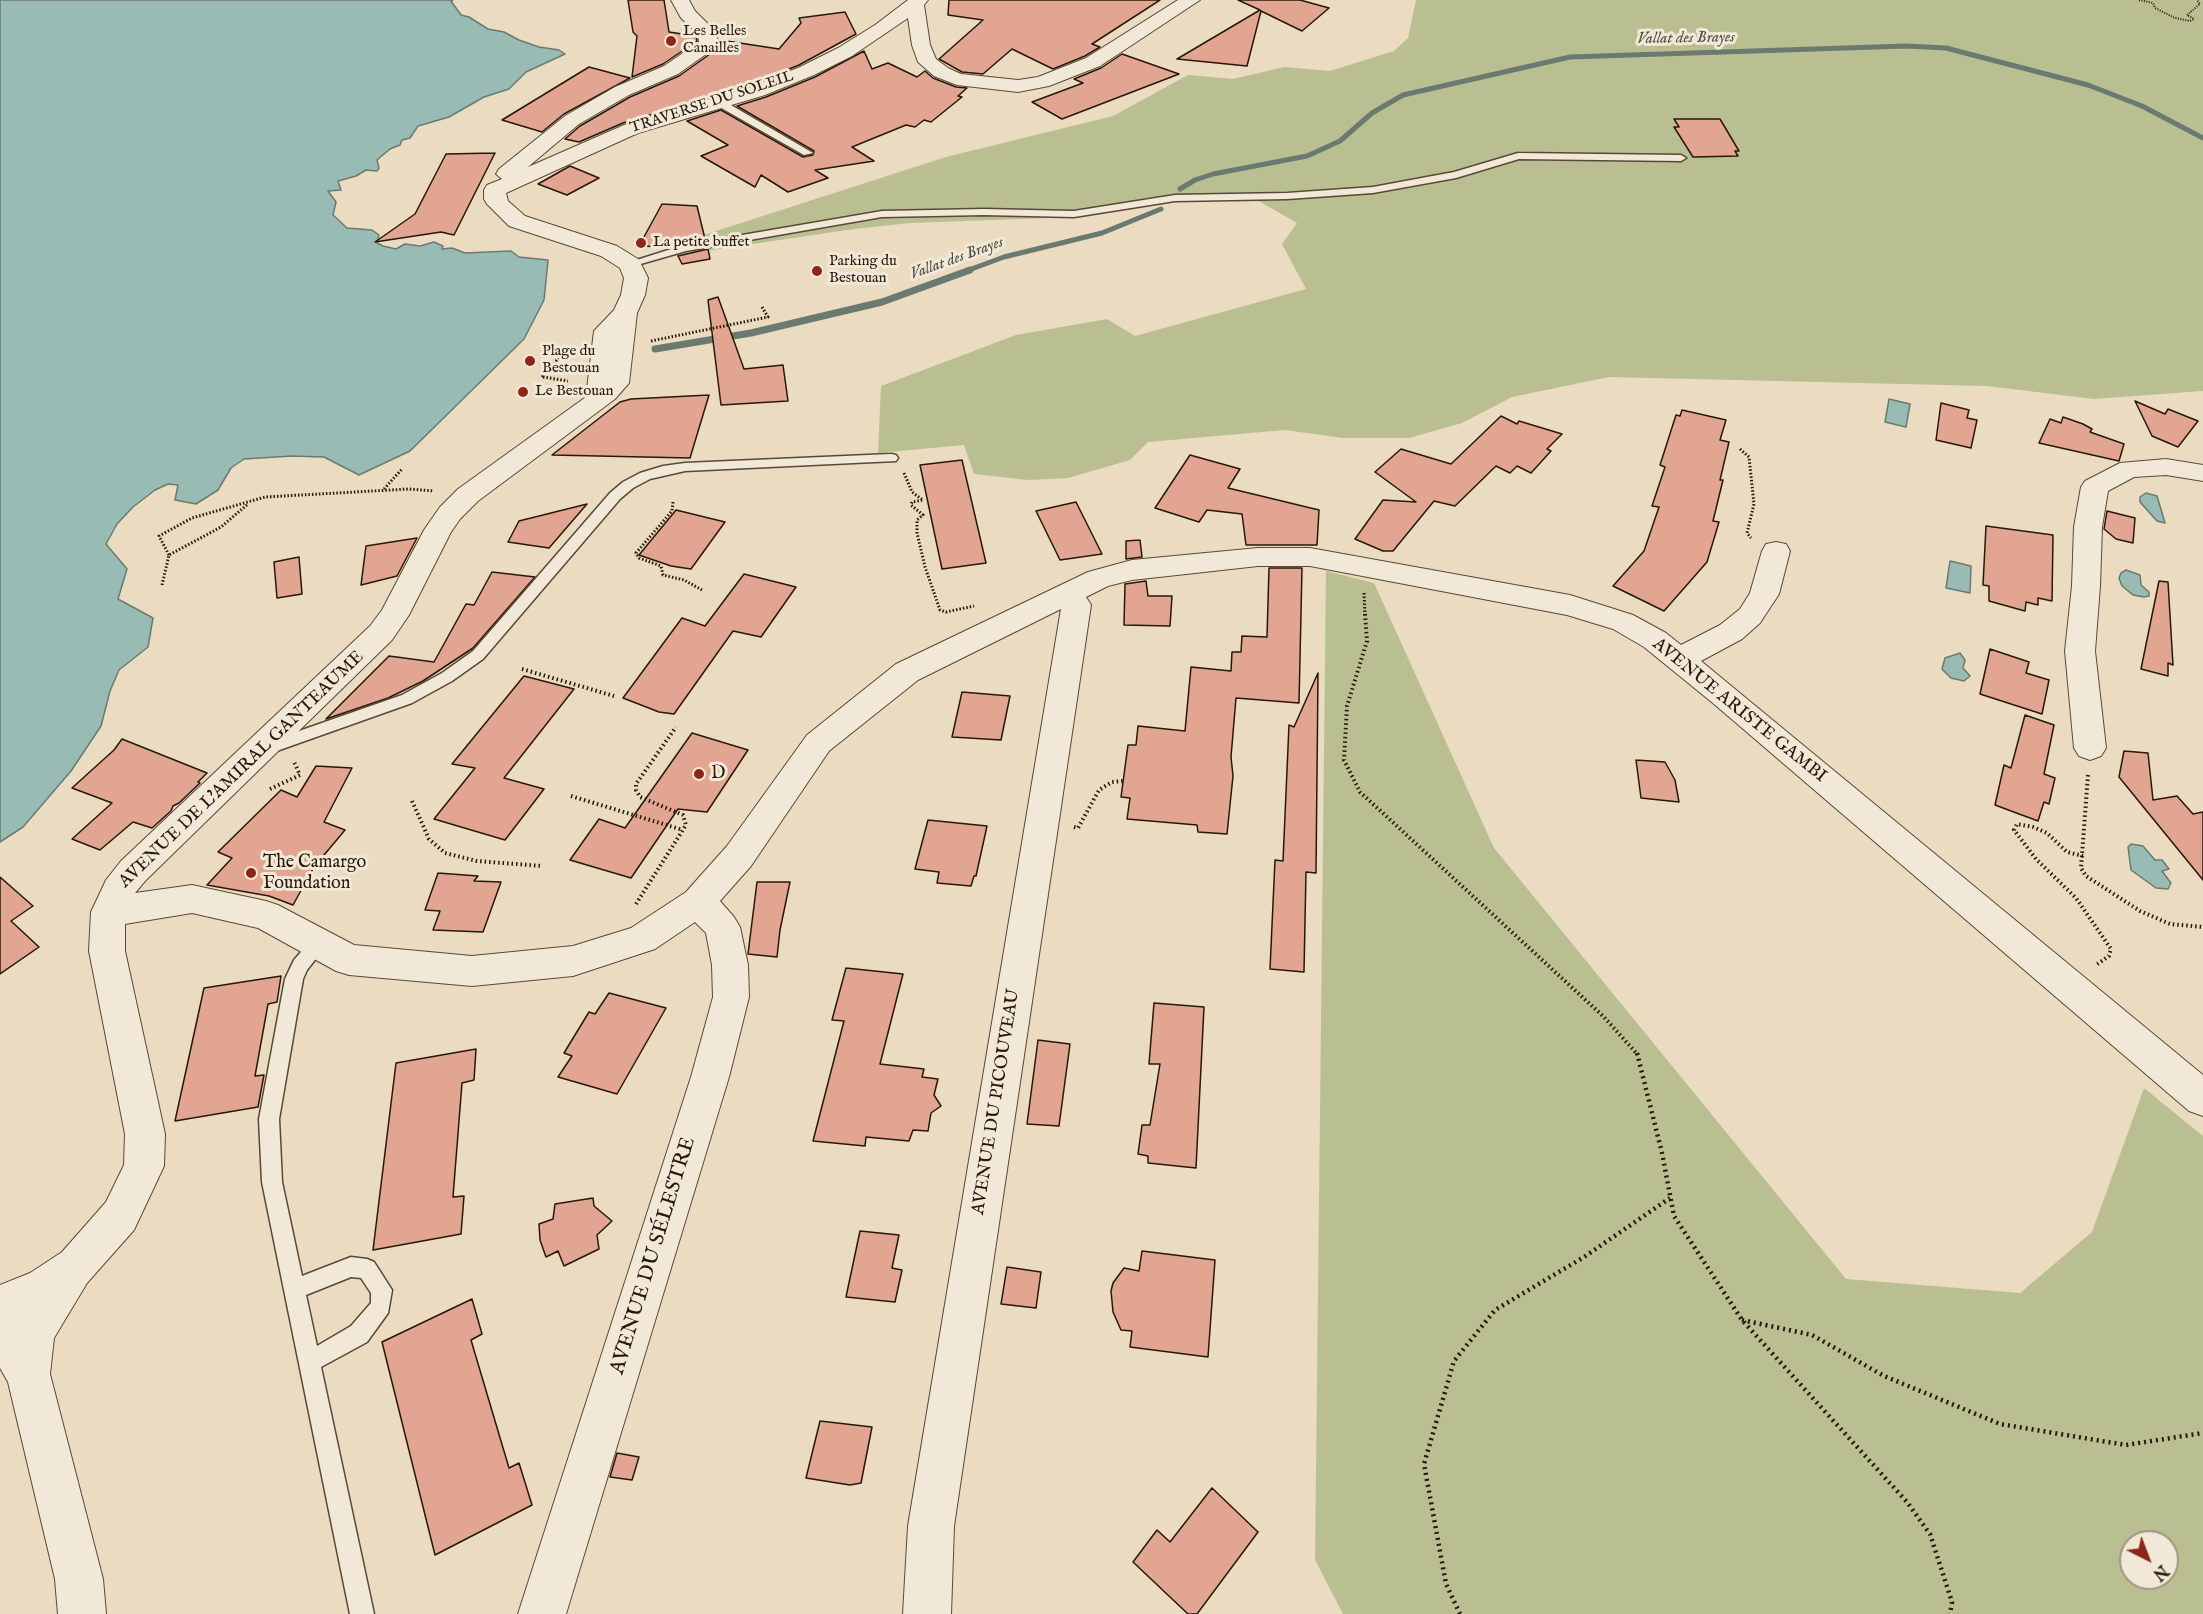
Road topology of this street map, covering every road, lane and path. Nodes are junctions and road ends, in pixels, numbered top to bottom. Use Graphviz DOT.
graph roads {
  1 [pos="680,0"];
  2 [pos="1191,0"];
  3 [pos="2139,0"];
  4 [pos="2197,0"];
  5 [pos="917,2"];
  6 [pos="720,104"];
  7 [pos="808,153"];
  8 [pos="1681,158"];
  9 [pos="495,190"];
  10 [pos="630,264"];
  11 [pos="762,307"];
  12 [pos="647,342"];
  13 [pos="574,356"];
  14 [pos="568,381"];
  15 [pos="1740,449"];
  16 [pos="891,458"];
  17 [pos="402,469"];
  18 [pos="2203,473"];
  19 [pos="908,483"];
  20 [pos="408,489"];
  21 [pos="384,490"];
  22 [pos="673,502"];
  23 [pos="249,503"];
  24 [pos="1776,551"];
  25 [pos="169,555"];
  26 [pos="1361,566"];
  27 [pos="162,585"];
  28 [pos="702,590"];
  29 [pos="1068,594"];
  30 [pos="981,604"];
  31 [pos="1680,659"];
  32 [pos="522,669"];
  33 [pos="614,696"];
  34 [pos="676,727"];
  35 [pos="2090,748"];
  36 [pos="260,750"];
  37 [pos="298,755"];
  38 [pos="1124,781"];
  39 [pos="270,789"];
  40 [pos="571,796"];
  41 [pos="412,801"];
  42 [pos="1078,828"];
  43 [pos="683,830"];
  44 [pos="2083,856"];
  45 [pos="542,866"];
  46 [pos="698,902"];
  47 [pos="108,912"];
  48 [pos="2203,927"];
  49 [pos="319,943"];
  50 [pos="619,946"];
  51 [pos="2091,968"];
  52 [pos="2203,1099"];
  53 [pos="1670,1198"];
  54 [pos="77,1266"];
  55 [pos="294,1290"];
  56 [pos="0,1306"];
  57 [pos="1742,1320"];
  58 [pos="0,1327"];
  59 [pos="309,1362"];
  60 [pos="28,1374"];
  61 [pos="2203,1433"];
  62 [pos="82,1614"];
  63 [pos="362,1614"];
  64 [pos="542,1614"];
  65 [pos="927,1614"];
  66 [pos="1460,1614"];
  67 [pos="1950,1614"];
  1 -- 9 [label="street"];
  2 -- 5 [label="street"];
  3 -- 4 [label="path"];
  5 -- 6 [label="street, TRAVERSE DU SOLEIL"];
  6 -- 7 [label="lane"];
  6 -- 9 [label="street, TRAVERSE DU SOLEIL"];
  8 -- 10 [label="lane"];
  9 -- 10 [label="street"];
  10 -- 36 [label="street, AVENUE DE L'AMIRAL GANTEAUME"];
  11 -- 12 [label="path"];
  13 -- 14 [label="path"];
  15 -- 24 [label="path"];
  16 -- 36 [label="lane"];
  17 -- 21 [label="path"];
  18 -- 35 [label="street"];
  19 -- 30 [label="path"];
  20 -- 21 [label="path"];
  21 -- 23 [label="path"];
  22 -- 28 [label="path"];
  23 -- 25 [label="path"];
  23 -- 25 [label="path"];
  24 -- 31 [label="street"];
  25 -- 27 [label="path"];
  26 -- 29 [label="street, AVENUE ARISTE GAMBI"];
  26 -- 31 [label="street, AVENUE ARISTE GAMBI"];
  26 -- 53 [label="path"];
  29 -- 46 [label="street, AVENUE ARISTE GAMBI"];
  29 -- 65 [label="street, AVENUE DU PICOUVEAU"];
  31 -- 52 [label="street, AVENUE ARISTE GAMBI"];
  32 -- 33 [label="path"];
  34 -- 43 [label="path"];
  35 -- 44 [label="path"];
  36 -- 47 [label="street, AVENUE DE L'AMIRAL GANTEAUME"];
  37 -- 39 [label="path"];
  38 -- 42 [label="path"];
  40 -- 43 [label="path"];
  41 -- 45 [label="path"];
  43 -- 50 [label="path"];
  44 -- 48 [label="path"];
  44 -- 51 [label="path"];
  46 -- 50 [label="street, AVENUE ARISTE GAMBI"];
  46 -- 64 [label="street, AVENUE DU SÉLESTRE"];
  47 -- 49 [label="street, AVENUE ARISTE GAMBI"];
  47 -- 54 [label="street, AVENUE DE L'AMIRAL GANTEAUME"];
  49 -- 50 [label="street, AVENUE ARISTE GAMBI"];
  49 -- 55 [label="lane"];
  53 -- 57 [label="path"];
  53 -- 66 [label="path"];
  54 -- 56 [label="street, AVENUE DE L'AMIRAL GANTEAUME"];
  54 -- 60 [label="street"];
  55 -- 59 [label="lane"];
  55 -- 59 [label="lane"];
  57 -- 61 [label="path"];
  57 -- 67 [label="path"];
  58 -- 60 [label="street"];
  59 -- 63 [label="lane"];
  60 -- 62 [label="street"];
}
